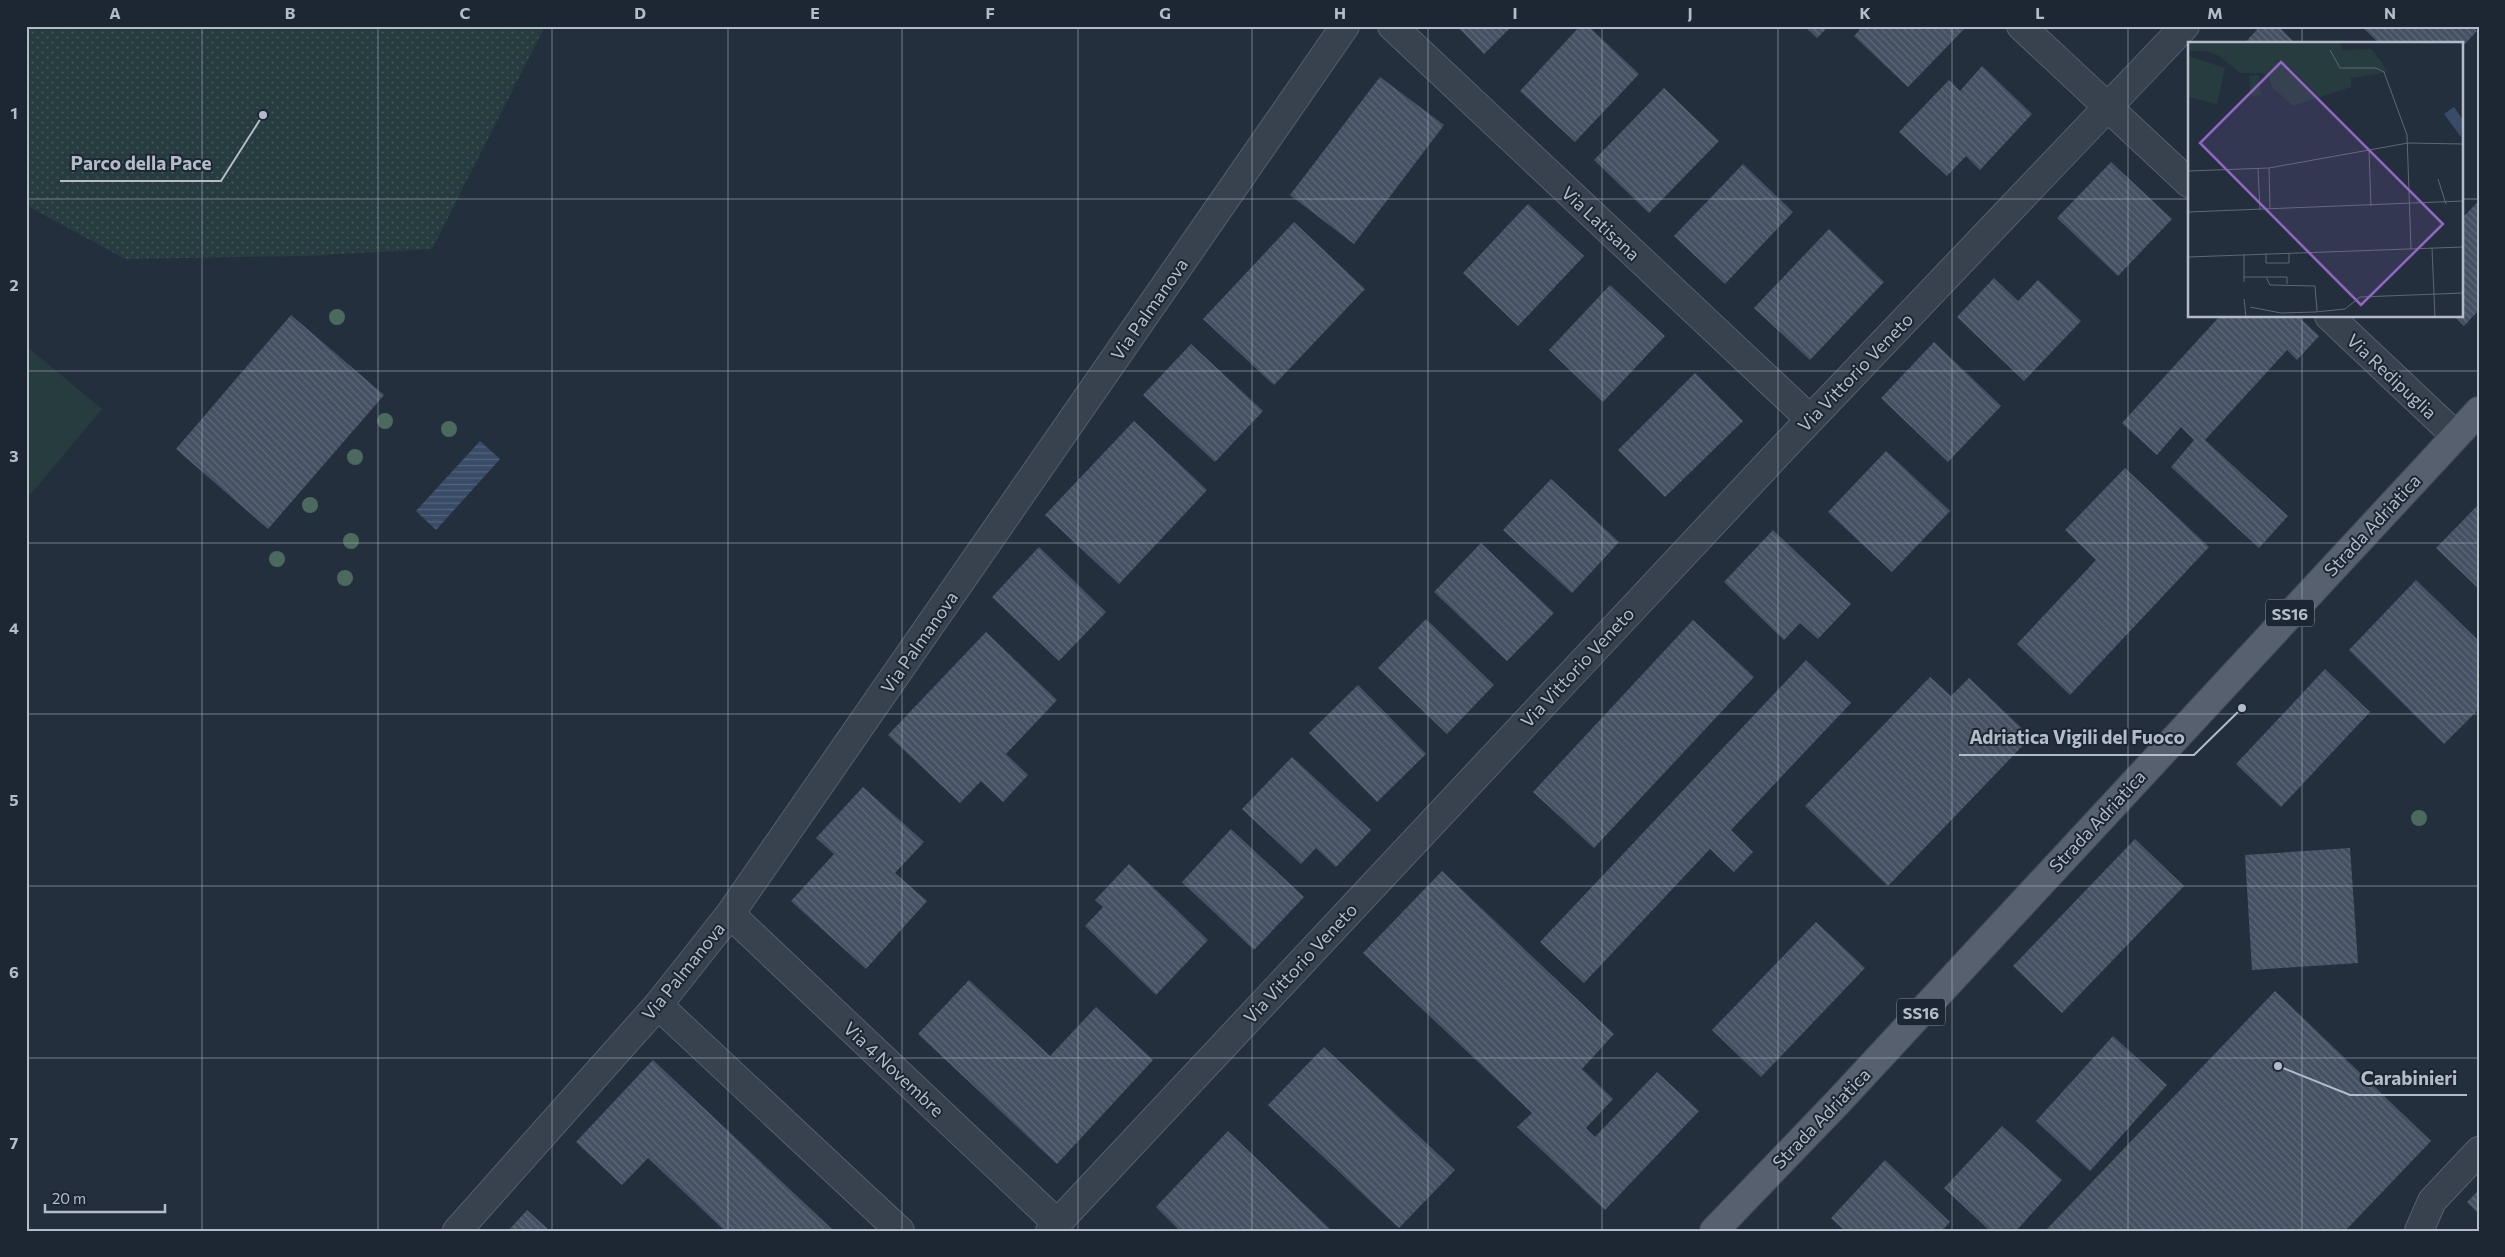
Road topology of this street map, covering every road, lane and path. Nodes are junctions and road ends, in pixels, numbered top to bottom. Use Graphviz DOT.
graph roads {
  1 [pos="1345,26"];
  2 [pos="1392,26"];
  3 [pos="2020,26"];
  4 [pos="2185,26"];
  5 [pos="2108,108"];
  6 [pos="2188,183"];
  7 [pos="2331,318"];
  8 [pos="2479,411"];
  9 [pos="1810,419"];
  10 [pos="2456,435"];
  11 [pos="730,914"];
  12 [pos="658,1005"];
  13 [pos="2479,1151"];
  14 [pos="1054,1227"];
  15 [pos="457,1231"];
  16 [pos="900,1231"];
  17 [pos="1714,1231"];
  18 [pos="2419,1231"];
  1 -- 11 [label="street, Via Palmanova"];
  2 -- 9 [label="street, Via Latisana"];
  3 -- 5 [label="street"];
  4 -- 5 [label="street"];
  5 -- 6 [label="street"];
  5 -- 9 [label="street, Via Vittorio Veneto"];
  7 -- 10 [label="street, Via Redipuglia"];
  8 -- 10 [label="main road, Strada Adriatica / SS16"];
  9 -- 14 [label="street, Via Vittorio Veneto"];
  10 -- 17 [label="main road, Strada Adriatica / SS16"];
  11 -- 12 [label="street, Via Palmanova"];
  11 -- 14 [label="street, Via 4 Novembre"];
  12 -- 15 [label="street, Via Palmanova"];
  12 -- 16 [label="street"];
  13 -- 18 [label="street"];
}
